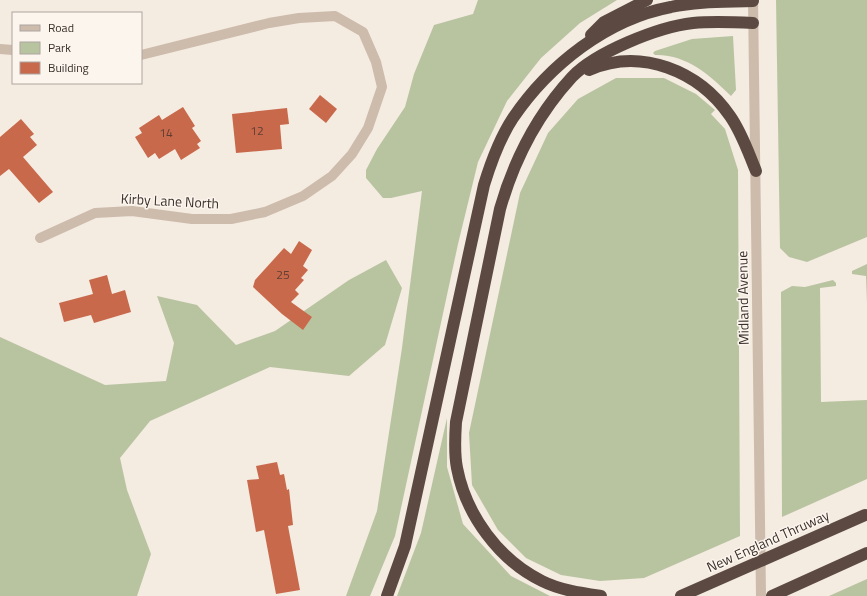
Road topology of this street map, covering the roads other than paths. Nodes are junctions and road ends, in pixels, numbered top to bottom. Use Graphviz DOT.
graph roads {
  1 [pos="647,0"];
  2 [pos="753,1"];
  3 [pos="753,23"];
  4 [pos="0,49"];
  5 [pos="12,50"];
  6 [pos="142,55"];
  7 [pos="564,61"];
  8 [pos="573,76"];
  9 [pos="756,171"];
  10 [pos="40,238"];
  11 [pos="866,514"];
  12 [pos="864,555"];
  13 [pos="387,596"];
  14 [pos="601,596"];
  15 [pos="681,596"];
  16 [pos="762,596"];
  17 [pos="772,596"];
  1 -- 7 [label="highway"];
  2 -- 3 [label="street, Midland Avenue"];
  2 -- 7 [label="highway"];
  3 -- 8 [label="highway"];
  3 -- 9 [label="street, Midland Avenue"];
  4 -- 5 [label="street"];
  6 -- 10 [label="street, Kirby Lane North"];
  7 -- 13 [label="highway"];
  8 -- 9 [label="highway"];
  8 -- 14 [label="highway"];
  9 -- 16 [label="street, Midland Avenue"];
  11 -- 15 [label="highway, New England Thruway, bridge"];
  12 -- 17 [label="highway"];
}
